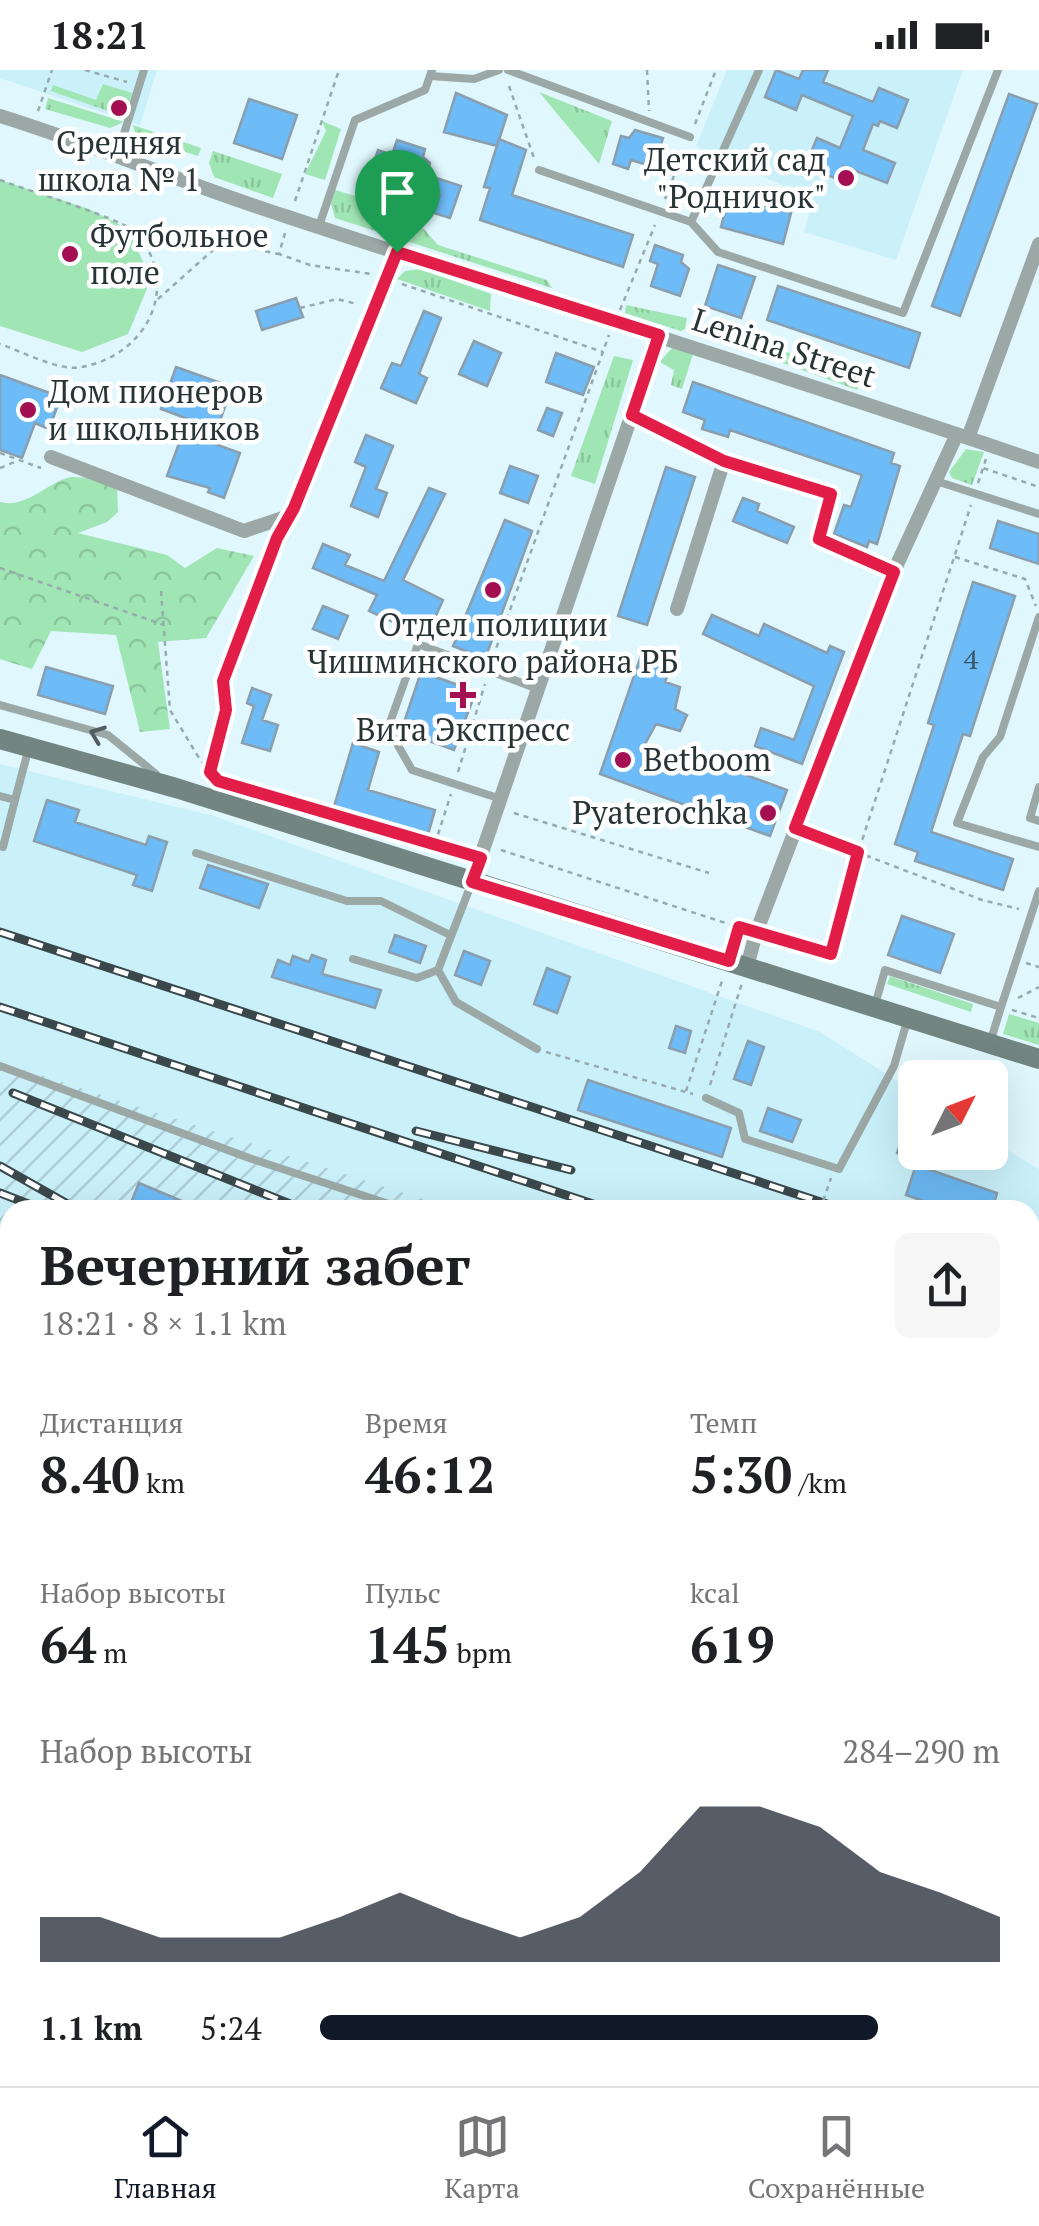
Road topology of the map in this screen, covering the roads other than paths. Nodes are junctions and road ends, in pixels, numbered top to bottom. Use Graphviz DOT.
graph roads {
  1 [pos="144,70"];
  2 [pos="504,70"];
  3 [pos="758,70"];
  4 [pos="998,70"];
  5 [pos="431,73"];
  6 [pos="0,116"];
  7 [pos="690,137"];
  8 [pos="118,153"];
  9 [pos="538,170"];
  10 [pos="691,222"];
  11 [pos="319,226"];
  12 [pos="1038,250"];
  13 [pos="397,252"];
  14 [pos="659,335"];
  15 [pos="632,415"];
  16 [pos="963,436"];
  17 [pos="52,457"];
  18 [pos="724,461"];
  19 [pos="1039,462"];
  20 [pos="936,481"];
  21 [pos="1039,514"];
  22 [pos="289,516"];
  23 [pos="894,572"];
  24 [pos="677,609"];
  25 [pos="1039,615"];
  26 [pos="538,689"];
  27 [pos="0,705"];
  28 [pos="226,710"];
  29 [pos="0,739"];
  30 [pos="29,747"];
  31 [pos="1039,786"];
  32 [pos="176,788"];
  33 [pos="0,796"];
  34 [pos="15,800"];
  35 [pos="499,804"];
  36 [pos="1039,822"];
  37 [pos="3,847"];
  38 [pos="1039,847"];
  39 [pos="196,853"];
  40 [pos="472,882"];
  41 [pos="1039,891"];
  42 [pos="450,934"];
  43 [pos="353,959"];
  44 [pos="738,964"];
  45 [pos="438,970"];
  46 [pos="1001,1007"];
  47 [pos="874,1008"];
  48 [pos="908,1018"];
  49 [pos="990,1044"];
  50 [pos="537,1049"];
  51 [pos="1039,1059"];
  52 [pos="0,1066"];
  53 [pos="706,1098"];
  54 [pos="377,1200"];
  1 -- 8 [label="lane"];
  2 -- 5 [label="lane"];
  2 -- 7 [label="lane"];
  3 -- 10 [label="lane"];
  4 -- 10 [label="lane"];
  5 -- 11 [label="lane"];
  6 -- 8 [label="street, Lenina Street"];
  8 -- 11 [label="street, Lenina Street"];
  9 -- 10 [label="lane"];
  11 -- 13 [label="street, Lenina Street"];
  12 -- 16 [label="street"];
  13 -- 14 [label="street, Lenina Street"];
  13 -- 22 [label="street"];
  14 -- 15 [label="street"];
  14 -- 16 [label="street, Lenina Street"];
  15 -- 18 [label="street"];
  15 -- 26 [label="street"];
  16 -- 19 [label="street, Lenina Street"];
  16 -- 20 [label="street"];
  17 -- 22 [label="street"];
  18 -- 23 [label="street"];
  18 -- 24 [label="street"];
  20 -- 21 [label="lane"];
  20 -- 23 [label="street"];
  22 -- 28 [label="street"];
  23 -- 44 [label="street"];
  25 -- 38 [label="lane"];
  26 -- 35 [label="street"];
  26 -- 35 [label="lane"];
  32 -- 27 [label="lane, one-way"];
  29 -- 30 [label="main road"];
  30 -- 32 [label="main road"];
  30 -- 34 [label="lane"];
  31 -- 36 [label="lane"];
  32 -- 40 [label="main road"];
  33 -- 34 [label="lane"];
  34 -- 37 [label="lane"];
  35 -- 40 [label="street"];
  39 -- 42 [label="lane"];
  40 -- 42 [label="lane"];
  40 -- 44 [label="main road"];
  41 -- 46 [label="lane"];
  42 -- 45 [label="lane"];
  43 -- 45 [label="lane"];
  44 -- 47 [label="main road"];
  45 -- 50 [label="lane"];
  46 -- 47 [label="lane"];
  46 -- 49 [label="lane"];
  47 -- 48 [label="main road"];
  48 -- 49 [label="main road"];
  48 -- 53 [label="lane"];
  49 -- 51 [label="main road"];
  52 -- 54 [label="lane"];
}
